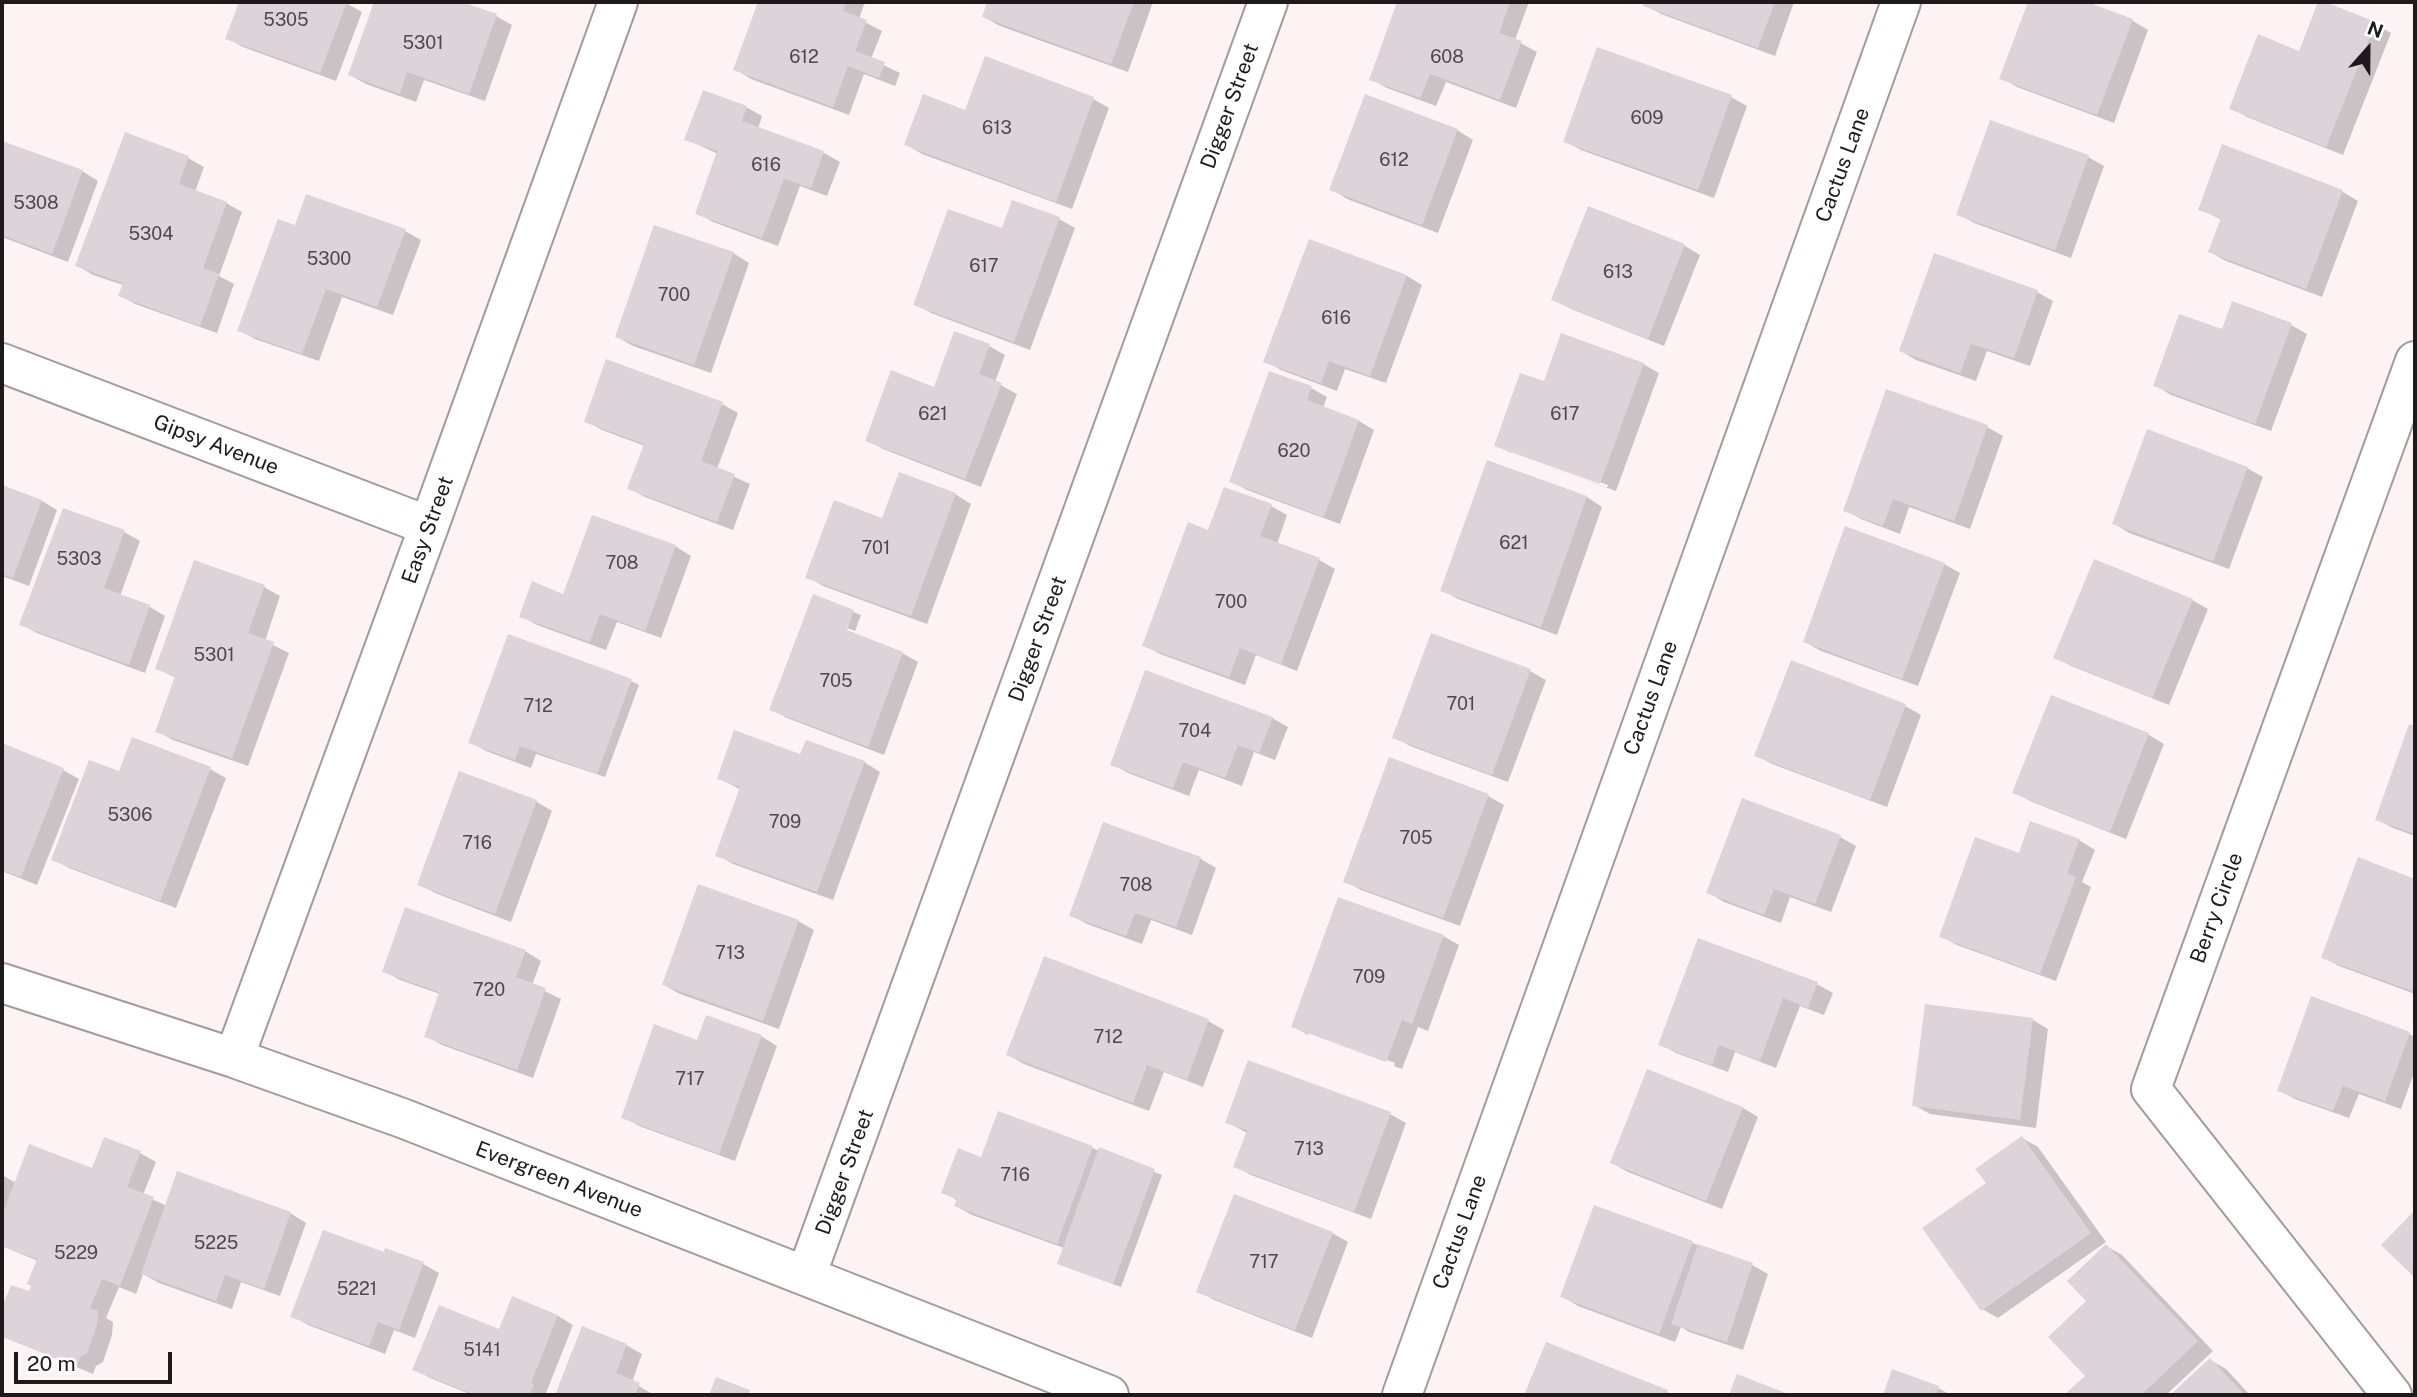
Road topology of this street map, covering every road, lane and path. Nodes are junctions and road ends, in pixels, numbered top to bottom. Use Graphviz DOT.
graph roads {
  1 [pos="618,2"];
  2 [pos="1268,2"];
  3 [pos="1901,2"];
  4 [pos="2415,361"];
  5 [pos="2,363"];
  6 [pos="429,526"];
  7 [pos="2,983"];
  8 [pos="234,1058"];
  9 [pos="806,1276"];
  10 [pos="1109,1395"];
  11 [pos="1402,1395"];
  12 [pos="2392,1395"];
  1 -- 6 [label="street, Easy Street"];
  2 -- 9 [label="street, Digger Street"];
  3 -- 11 [label="street, Cactus Lane"];
  4 -- 12 [label="street, Berry Circle"];
  5 -- 6 [label="street, Gipsy Avenue"];
  6 -- 8 [label="street, Easy Street"];
  7 -- 8 [label="street, Evergreen Avenue"];
  8 -- 9 [label="street, Evergreen Avenue"];
  9 -- 10 [label="street, Evergreen Avenue"];
}
